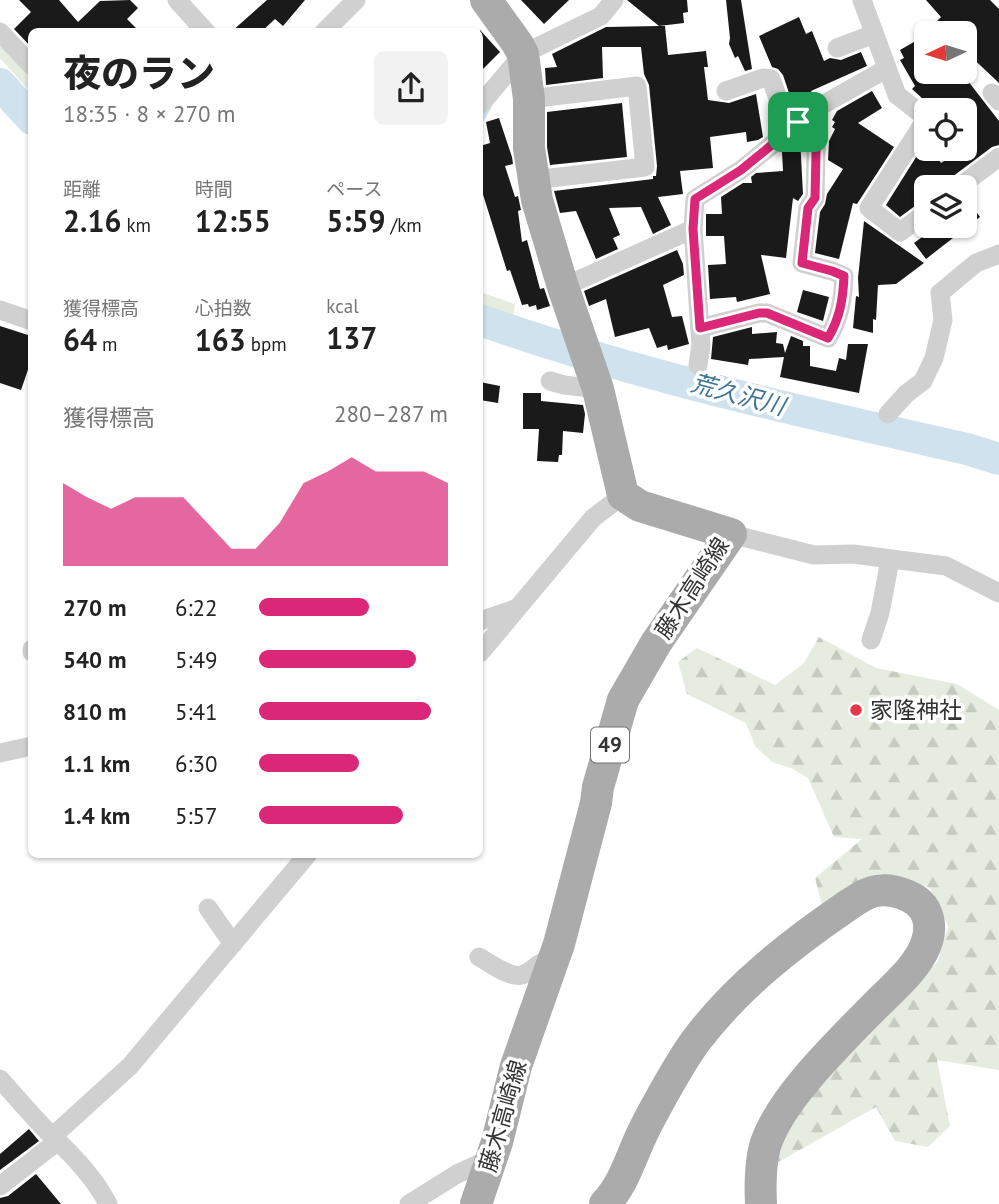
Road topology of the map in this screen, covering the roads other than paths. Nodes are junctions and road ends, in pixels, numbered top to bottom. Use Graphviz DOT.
graph roads {
  1 [pos="177,0"];
  2 [pos="356,0"];
  3 [pos="486,0"];
  4 [pos="614,0"];
  5 [pos="862,0"];
  6 [pos="202,28"];
  7 [pos="328,28"];
  8 [pos="0,32"];
  9 [pos="874,34"];
  10 [pos="837,48"];
  11 [pos="523,54"];
  12 [pos="28,62"];
  13 [pos="886,69"];
  14 [pos="726,91"];
  15 [pos="529,99"];
  16 [pos="483,101"];
  17 [pos="817,108"];
  18 [pos="789,129"];
  19 [pos="999,157"];
  20 [pos="975,175"];
  21 [pos="533,180"];
  22 [pos="914,222"];
  23 [pos="693,229"];
  24 [pos="999,254"];
  25 [pos="563,287"];
  26 [pos="0,310"];
  27 [pos="28,320"];
  28 [pos="700,328"];
  29 [pos="698,365"];
  30 [pos="550,381"];
  31 [pos="596,386"];
  32 [pos="888,414"];
  33 [pos="623,495"];
  34 [pos="732,534"];
  35 [pos="890,560"];
  36 [pos="999,593"];
  37 [pos="516,609"];
  38 [pos="483,620"];
  39 [pos="871,640"];
  40 [pos="483,649"];
  41 [pos="28,747"];
  42 [pos="0,753"];
  43 [pos="305,858"];
  44 [pos="208,908"];
  45 [pos="233,944"];
  46 [pos="479,957"];
  47 [pos="553,962"];
  48 [pos="0,1079"];
  49 [pos="56,1139"];
  50 [pos="492,1158"];
  51 [pos="0,1186"];
  52 [pos="108,1204"];
  53 [pos="409,1204"];
  54 [pos="476,1204"];
  55 [pos="605,1204"];
  56 [pos="761,1204"];
  1 -- 6 [label="street"];
  2 -- 7 [label="street"];
  3 -- 11 [label="main road"];
  4 -- 11 [label="street"];
  5 -- 9 [label="street"];
  8 -- 12 [label="street"];
  9 -- 10 [label="street"];
  9 -- 13 [label="street"];
  11 -- 15 [label="main road"];
  11 -- 16 [label="street"];
  13 -- 17 [label="street"];
  13 -- 22 [label="street"];
  14 -- 18 [label="street"];
  15 -- 21 [label="main road"];
  15 -- 21 [label="street"];
  17 -- 18 [label="street"];
  17 -- 28 [label="street"];
  18 -- 23 [label="street"];
  19 -- 20 [label="street"];
  21 -- 25 [label="main road"];
  23 -- 25 [label="street"];
  23 -- 28 [label="street"];
  24 -- 32 [label="street"];
  25 -- 31 [label="main road"];
  26 -- 27 [label="street"];
  28 -- 29 [label="street"];
  30 -- 31 [label="street"];
  31 -- 33 [label="main road"];
  33 -- 34 [label="main road, 藤木高崎線"];
  33 -- 37 [label="street"];
  34 -- 35 [label="street"];
  34 -- 47 [label="main road, 藤木高崎線 / 49"];
  35 -- 36 [label="street"];
  35 -- 39 [label="street"];
  37 -- 38 [label="street"];
  37 -- 40 [label="street"];
  41 -- 42 [label="street"];
  43 -- 45 [label="street"];
  44 -- 45 [label="street"];
  45 -- 49 [label="street"];
  46 -- 47 [label="street"];
  47 -- 50 [label="main road, 藤木高崎線 / 49"];
  48 -- 49 [label="street"];
  49 -- 51 [label="street"];
  49 -- 52 [label="street"];
  50 -- 53 [label="street"];
  50 -- 54 [label="main road, 藤木高崎線 / 49"];
  55 -- 56 [label="main road"];
}
